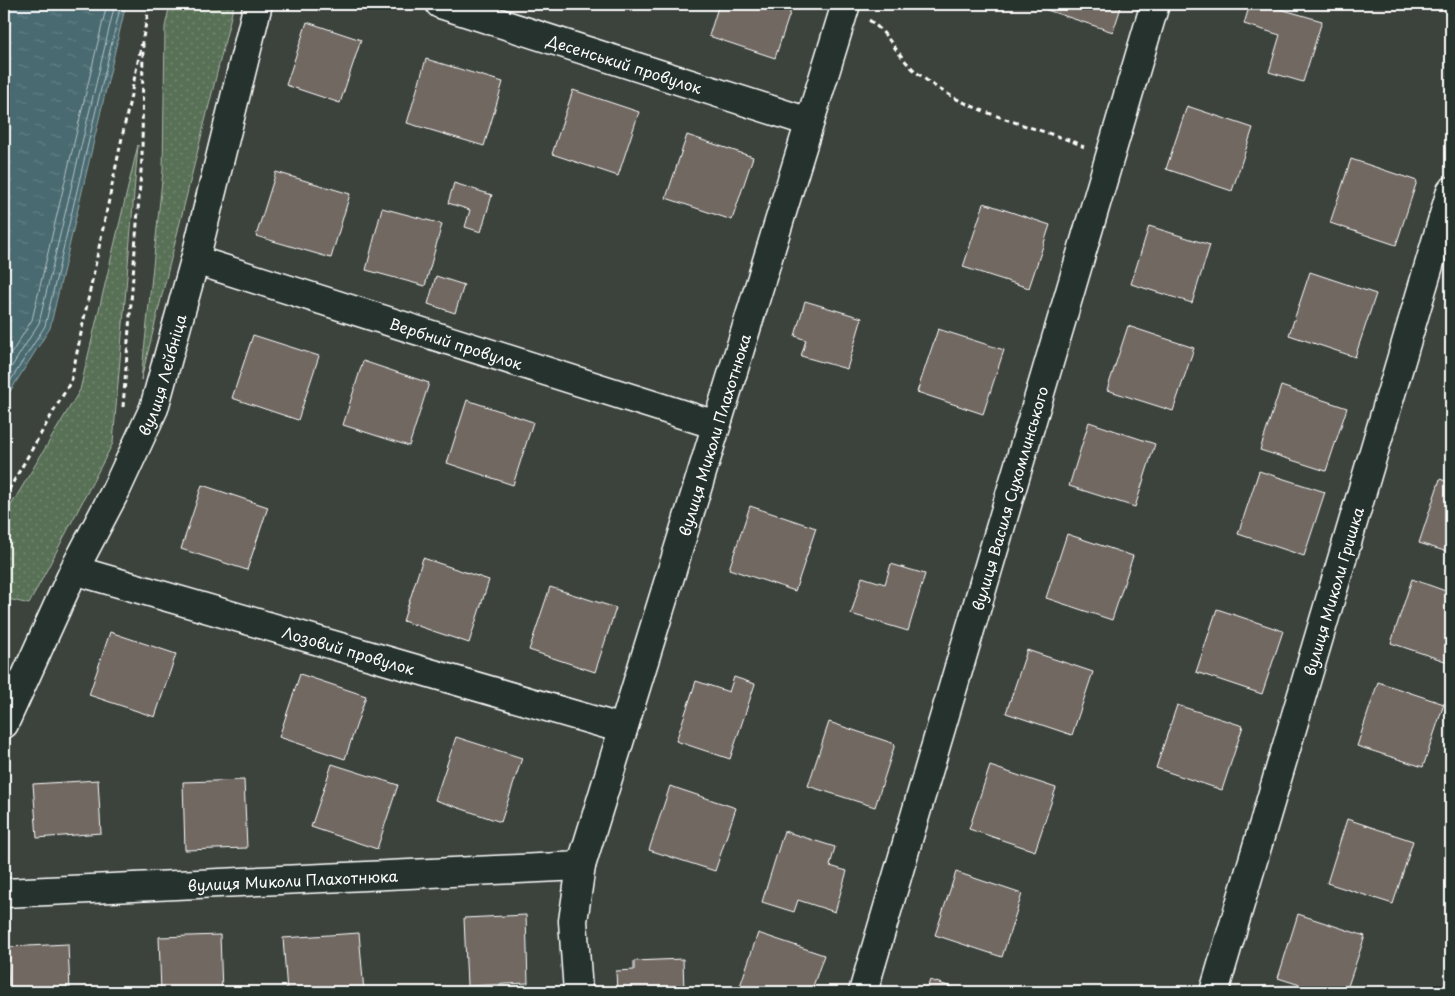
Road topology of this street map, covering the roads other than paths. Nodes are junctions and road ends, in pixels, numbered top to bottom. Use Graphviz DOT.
graph roads {
  1 [pos="258,4"];
  2 [pos="440,4"];
  3 [pos="846,4"];
  4 [pos="1155,4"];
  5 [pos="809,122"];
  6 [pos="1451,191"];
  7 [pos="195,260"];
  8 [pos="716,426"];
  9 [pos="74,570"];
  10 [pos="4,724"];
  11 [pos="623,729"];
  12 [pos="581,866"];
  13 [pos="4,893"];
  14 [pos="578,992"];
  15 [pos="863,992"];
  16 [pos="1214,992"];
  1 -- 7 [label="street, вулиця Лейбніца"];
  2 -- 5 [label="street, Десенський провулок"];
  3 -- 5 [label="street, вулиця Миколи Плахотнюка"];
  4 -- 15 [label="street, вулиця Василя Сухомлинського"];
  5 -- 8 [label="street, вулиця Миколи Плахотнюка"];
  6 -- 16 [label="street, вулиця Миколи Гришка"];
  7 -- 8 [label="street, Вербний провулок"];
  7 -- 9 [label="street, вулиця Лейбніца"];
  8 -- 11 [label="street, вулиця Миколи Плахотнюка"];
  9 -- 10 [label="street, вулиця Лейбніца"];
  9 -- 11 [label="street, Лозовий провулок"];
  11 -- 12 [label="street, вулиця Миколи Плахотнюка"];
  12 -- 13 [label="street, вулиця Миколи Плахотнюка"];
  12 -- 14 [label="street, вулиця Миколи Плахотнюка"];
}
